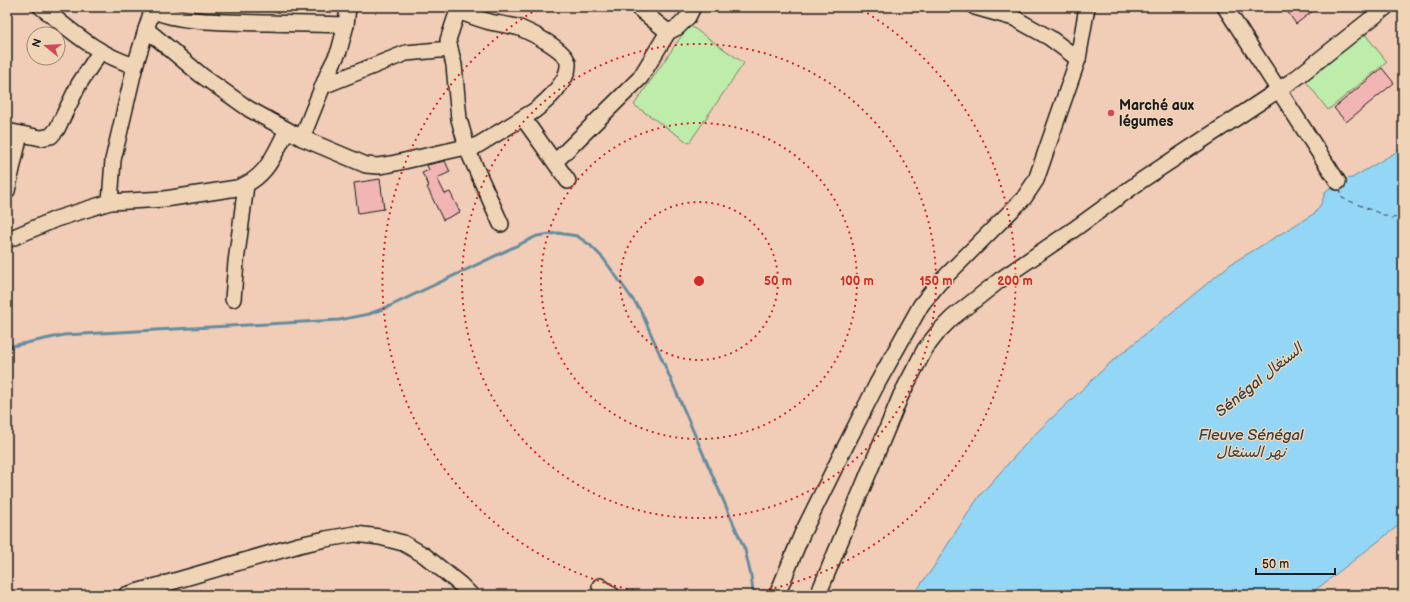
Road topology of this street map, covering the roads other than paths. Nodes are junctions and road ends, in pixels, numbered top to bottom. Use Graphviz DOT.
graph roads {
  1 [pos="41,7"];
  2 [pos="348,7"];
  3 [pos="637,7"];
  4 [pos="693,7"];
  5 [pos="975,7"];
  6 [pos="1087,7"];
  7 [pos="1225,7"];
  8 [pos="151,8"];
  9 [pos="458,9"];
  10 [pos="1380,9"];
  11 [pos="346,25"];
  12 [pos="146,29"];
  13 [pos="668,32"];
  14 [pos="450,49"];
  15 [pos="100,52"];
  16 [pos="1078,58"];
  17 [pos="135,66"];
  18 [pos="323,86"];
  19 [pos="1279,89"];
  20 [pos="523,118"];
  21 [pos="287,130"];
  22 [pos="14,133"];
  23 [pos="302,138"];
  24 [pos="467,149"];
  25 [pos="555,162"];
  26 [pos="568,181"];
  27 [pos="1338,182"];
  28 [pos="246,185"];
  29 [pos="7,191"];
  30 [pos="110,202"];
  31 [pos="501,224"];
  32 [pos="7,240"];
  33 [pos="233,299"];
  34 [pos="600,586"];
  35 [pos="126,595"];
  36 [pos="471,595"];
  37 [pos="612,595"];
  38 [pos="777,595"];
  39 [pos="818,595"];
  1 -- 15 [label="street"];
  2 -- 11 [label="street"];
  3 -- 13 [label="street"];
  4 -- 13 [label="street"];
  5 -- 16 [label="street"];
  6 -- 16 [label="street"];
  7 -- 19 [label="street"];
  8 -- 11 [label="street"];
  8 -- 12 [label="street"];
  9 -- 14 [label="street"];
  9 -- 20 [label="street"];
  10 -- 19 [label="street"];
  11 -- 18 [label="street"];
  12 -- 17 [label="street"];
  12 -- 21 [label="street"];
  13 -- 25 [label="street"];
  14 -- 18 [label="street"];
  14 -- 24 [label="street"];
  15 -- 17 [label="street"];
  15 -- 22 [label="street"];
  16 -- 38 [label="street"];
  17 -- 30 [label="street"];
  18 -- 23 [label="street"];
  19 -- 27 [label="street"];
  19 -- 39 [label="street"];
  20 -- 24 [label="street"];
  20 -- 25 [label="street"];
  21 -- 23 [label="street"];
  21 -- 28 [label="street"];
  22 -- 29 [label="street"];
  23 -- 24 [label="street"];
  24 -- 31 [label="street"];
  25 -- 26 [label="street"];
  28 -- 30 [label="street"];
  28 -- 33 [label="street"];
  30 -- 32 [label="street"];
  34 -- 37 [label="street"];
  35 -- 36 [label="street"];
}
